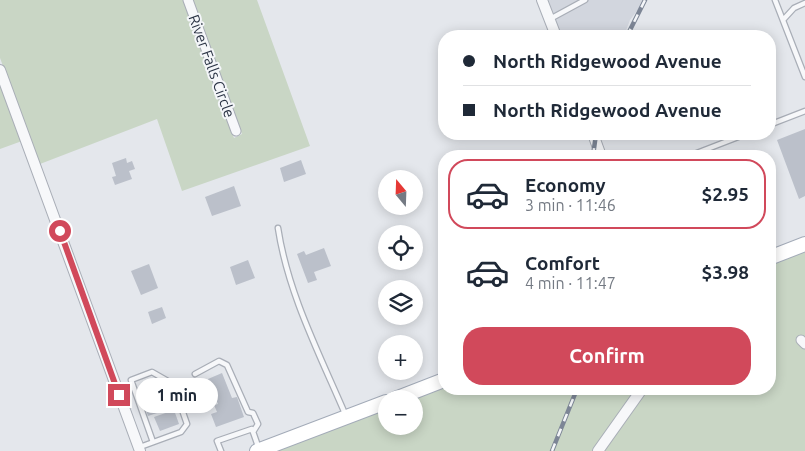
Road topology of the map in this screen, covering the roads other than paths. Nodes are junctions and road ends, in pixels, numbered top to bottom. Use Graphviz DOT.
graph roads {
  1 [pos="188,0"];
  2 [pos="542,0"];
  3 [pos="585,0"];
  4 [pos="775,0"];
  5 [pos="574,2"];
  6 [pos="805,3"];
  7 [pos="549,19"];
  8 [pos="782,20"];
  9 [pos="554,30"];
  10 [pos="0,70"];
  11 [pos="805,77"];
  12 [pos="805,111"];
  13 [pos="776,123"];
  14 [pos="236,131"];
  15 [pos="730,140"];
  16 [pos="705,150"];
  17 [pos="278,228"];
  18 [pos="805,244"];
  19 [pos="776,255"];
  20 [pos="195,374"];
  21 [pos="438,382"];
  22 [pos="418,390"];
  23 [pos="638,395"];
  24 [pos="378,405"];
  25 [pos="346,417"];
  26 [pos="253,432"];
  27 [pos="152,442"];
  28 [pos="139,449"];
  29 [pos="221,451"];
  30 [pos="258,451"];
  31 [pos="598,451"];
  1 -- 14 [label="street, River Falls Circle"];
  2 -- 7 [label="street"];
  3 -- 5 [label="lane"];
  4 -- 8 [label="lane"];
  5 -- 7 [label="lane"];
  6 -- 8 [label="lane"];
  7 -- 9 [label="street"];
  8 -- 11 [label="lane"];
  10 -- 28 [label="street"];
  12 -- 13 [label="lane"];
  15 -- 16 [label="lane"];
  17 -- 25 [label="lane"];
  18 -- 19 [label="main road"];
  20 -- 26 [label="lane"];
  21 -- 22 [label="main road"];
  23 -- 31 [label="street"];
  24 -- 25 [label="main road"];
  25 -- 30 [label="main road"];
  26 -- 29 [label="lane"];
  26 -- 30 [label="lane"];
  27 -- 27 [label="lane"];
  27 -- 28 [label="lane"];
}
